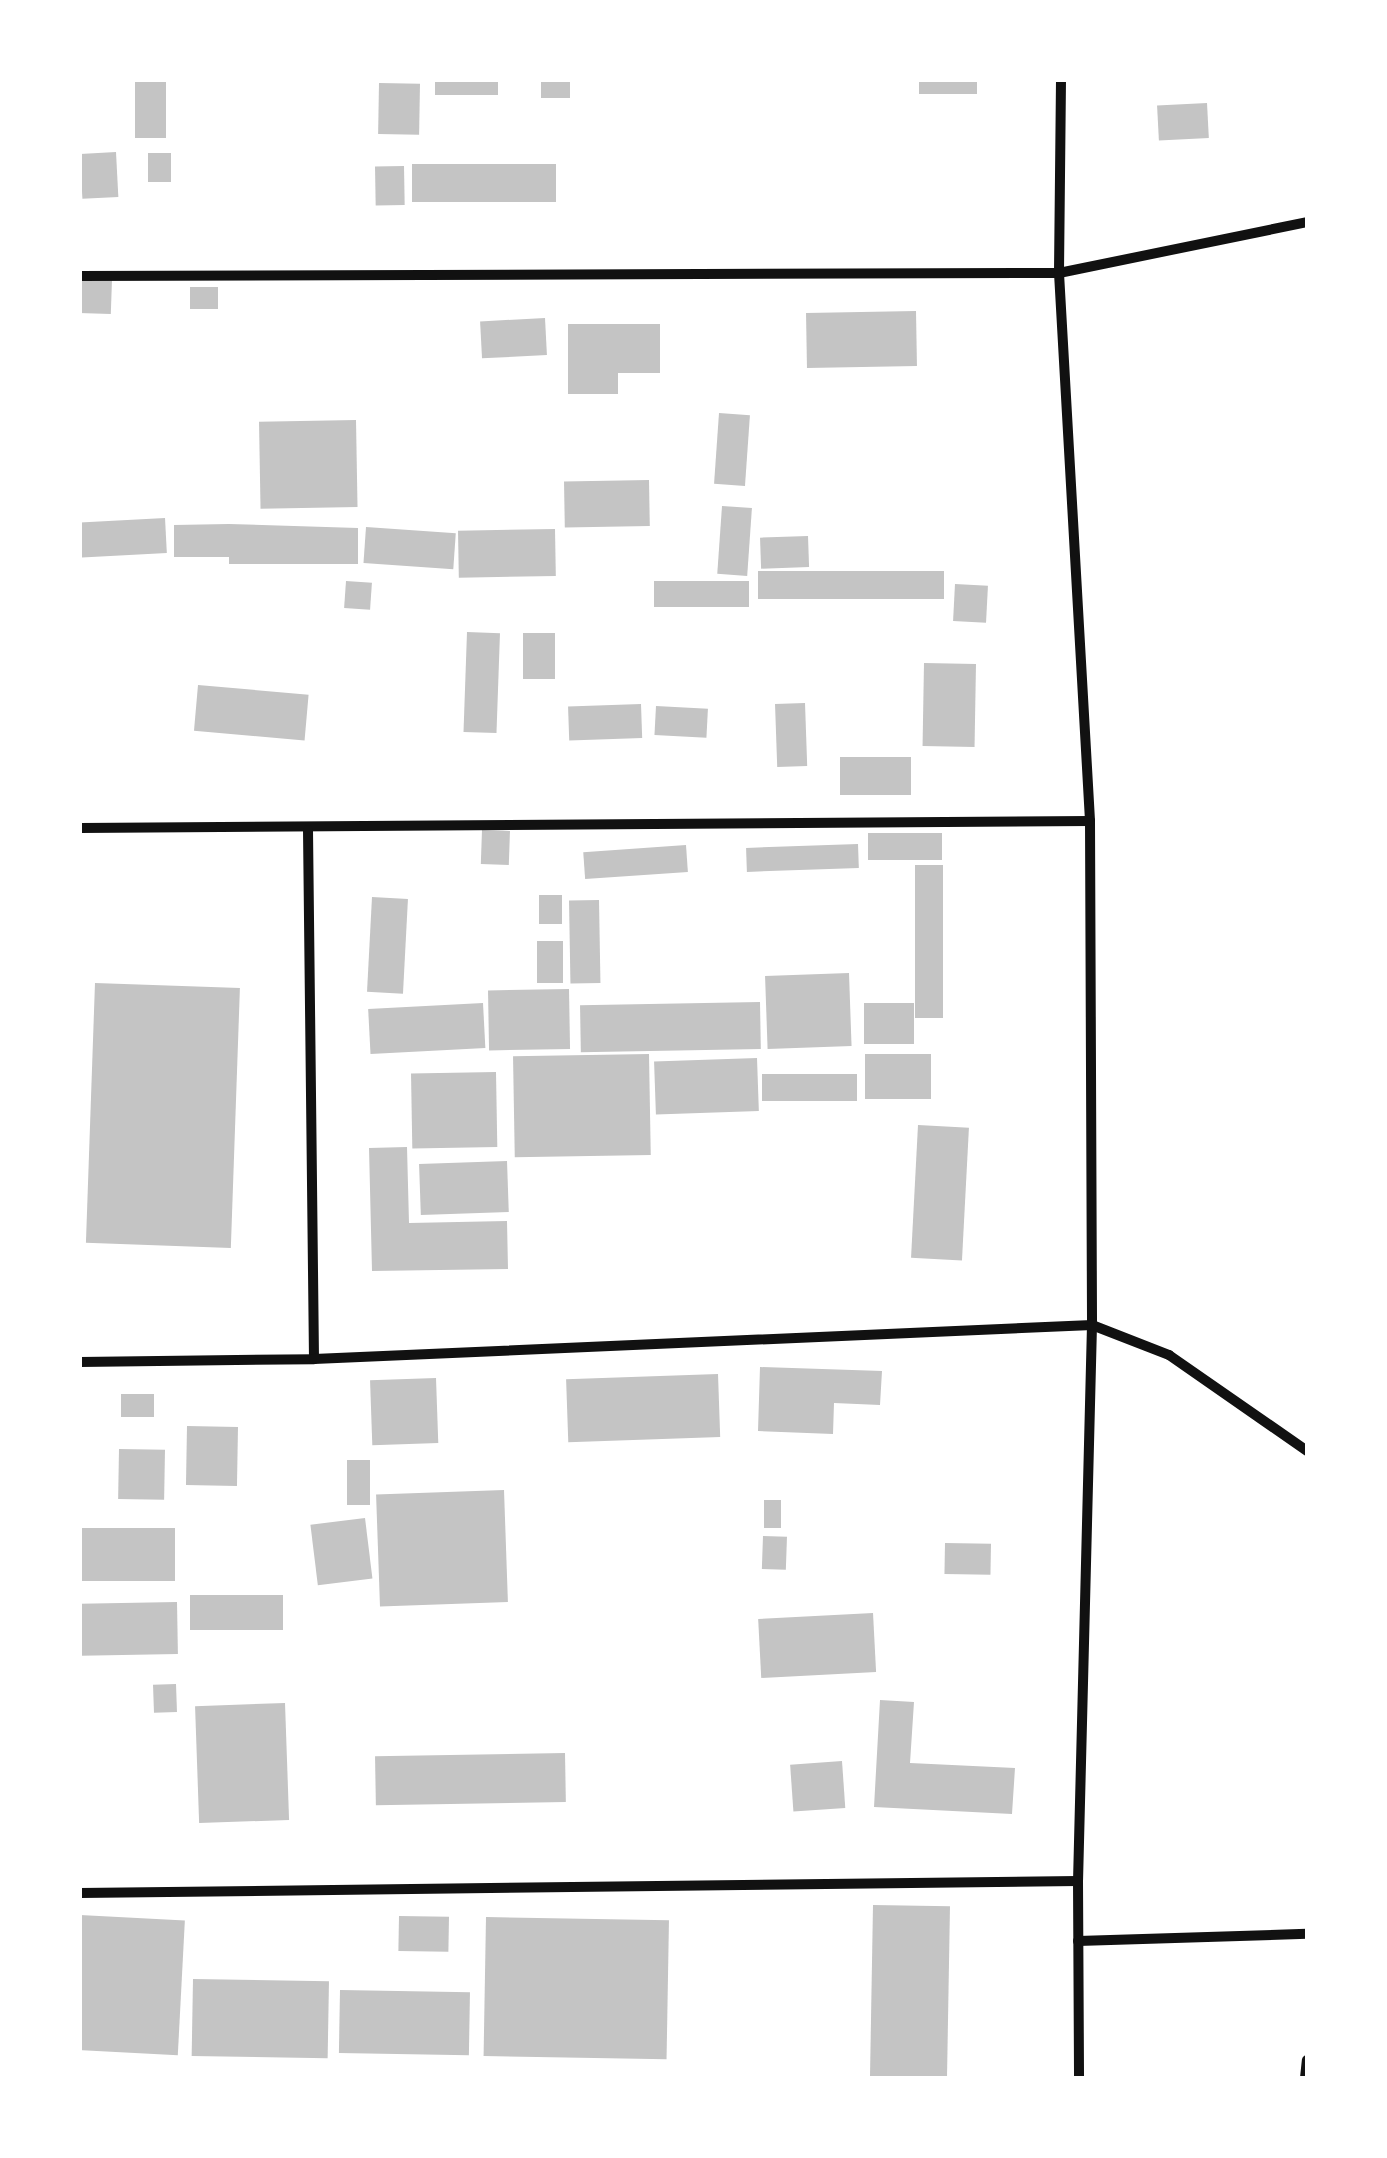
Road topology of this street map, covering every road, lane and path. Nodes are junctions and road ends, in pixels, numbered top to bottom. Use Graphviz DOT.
graph roads {
  1 [pos="1061,80"];
  2 [pos="1307,222"];
  3 [pos="1059,273"];
  4 [pos="80,276"];
  5 [pos="1090,821"];
  6 [pos="80,828"];
  7 [pos="308,830"];
  8 [pos="1092,1325"];
  9 [pos="314,1359"];
  10 [pos="80,1362"];
  11 [pos="1307,1451"];
  12 [pos="1078,1880"];
  13 [pos="80,1894"];
  14 [pos="1307,1934"];
  15 [pos="1078,1940"];
  16 [pos="1307,2060"];
  17 [pos="1079,2078"];
  18 [pos="1305,2078"];
  1 -- 3 [label="street"];
  2 -- 3 [label="street"];
  3 -- 4 [label="street"];
  3 -- 5 [label="street"];
  5 -- 7 [label="street"];
  5 -- 8 [label="street"];
  6 -- 7 [label="street"];
  7 -- 9 [label="street"];
  8 -- 9 [label="street"];
  8 -- 11 [label="street"];
  8 -- 12 [label="street"];
  9 -- 10 [label="street"];
  12 -- 13 [label="street"];
  12 -- 15 [label="street"];
  14 -- 15 [label="street"];
  15 -- 17 [label="street"];
  16 -- 18 [label="street"];
}
